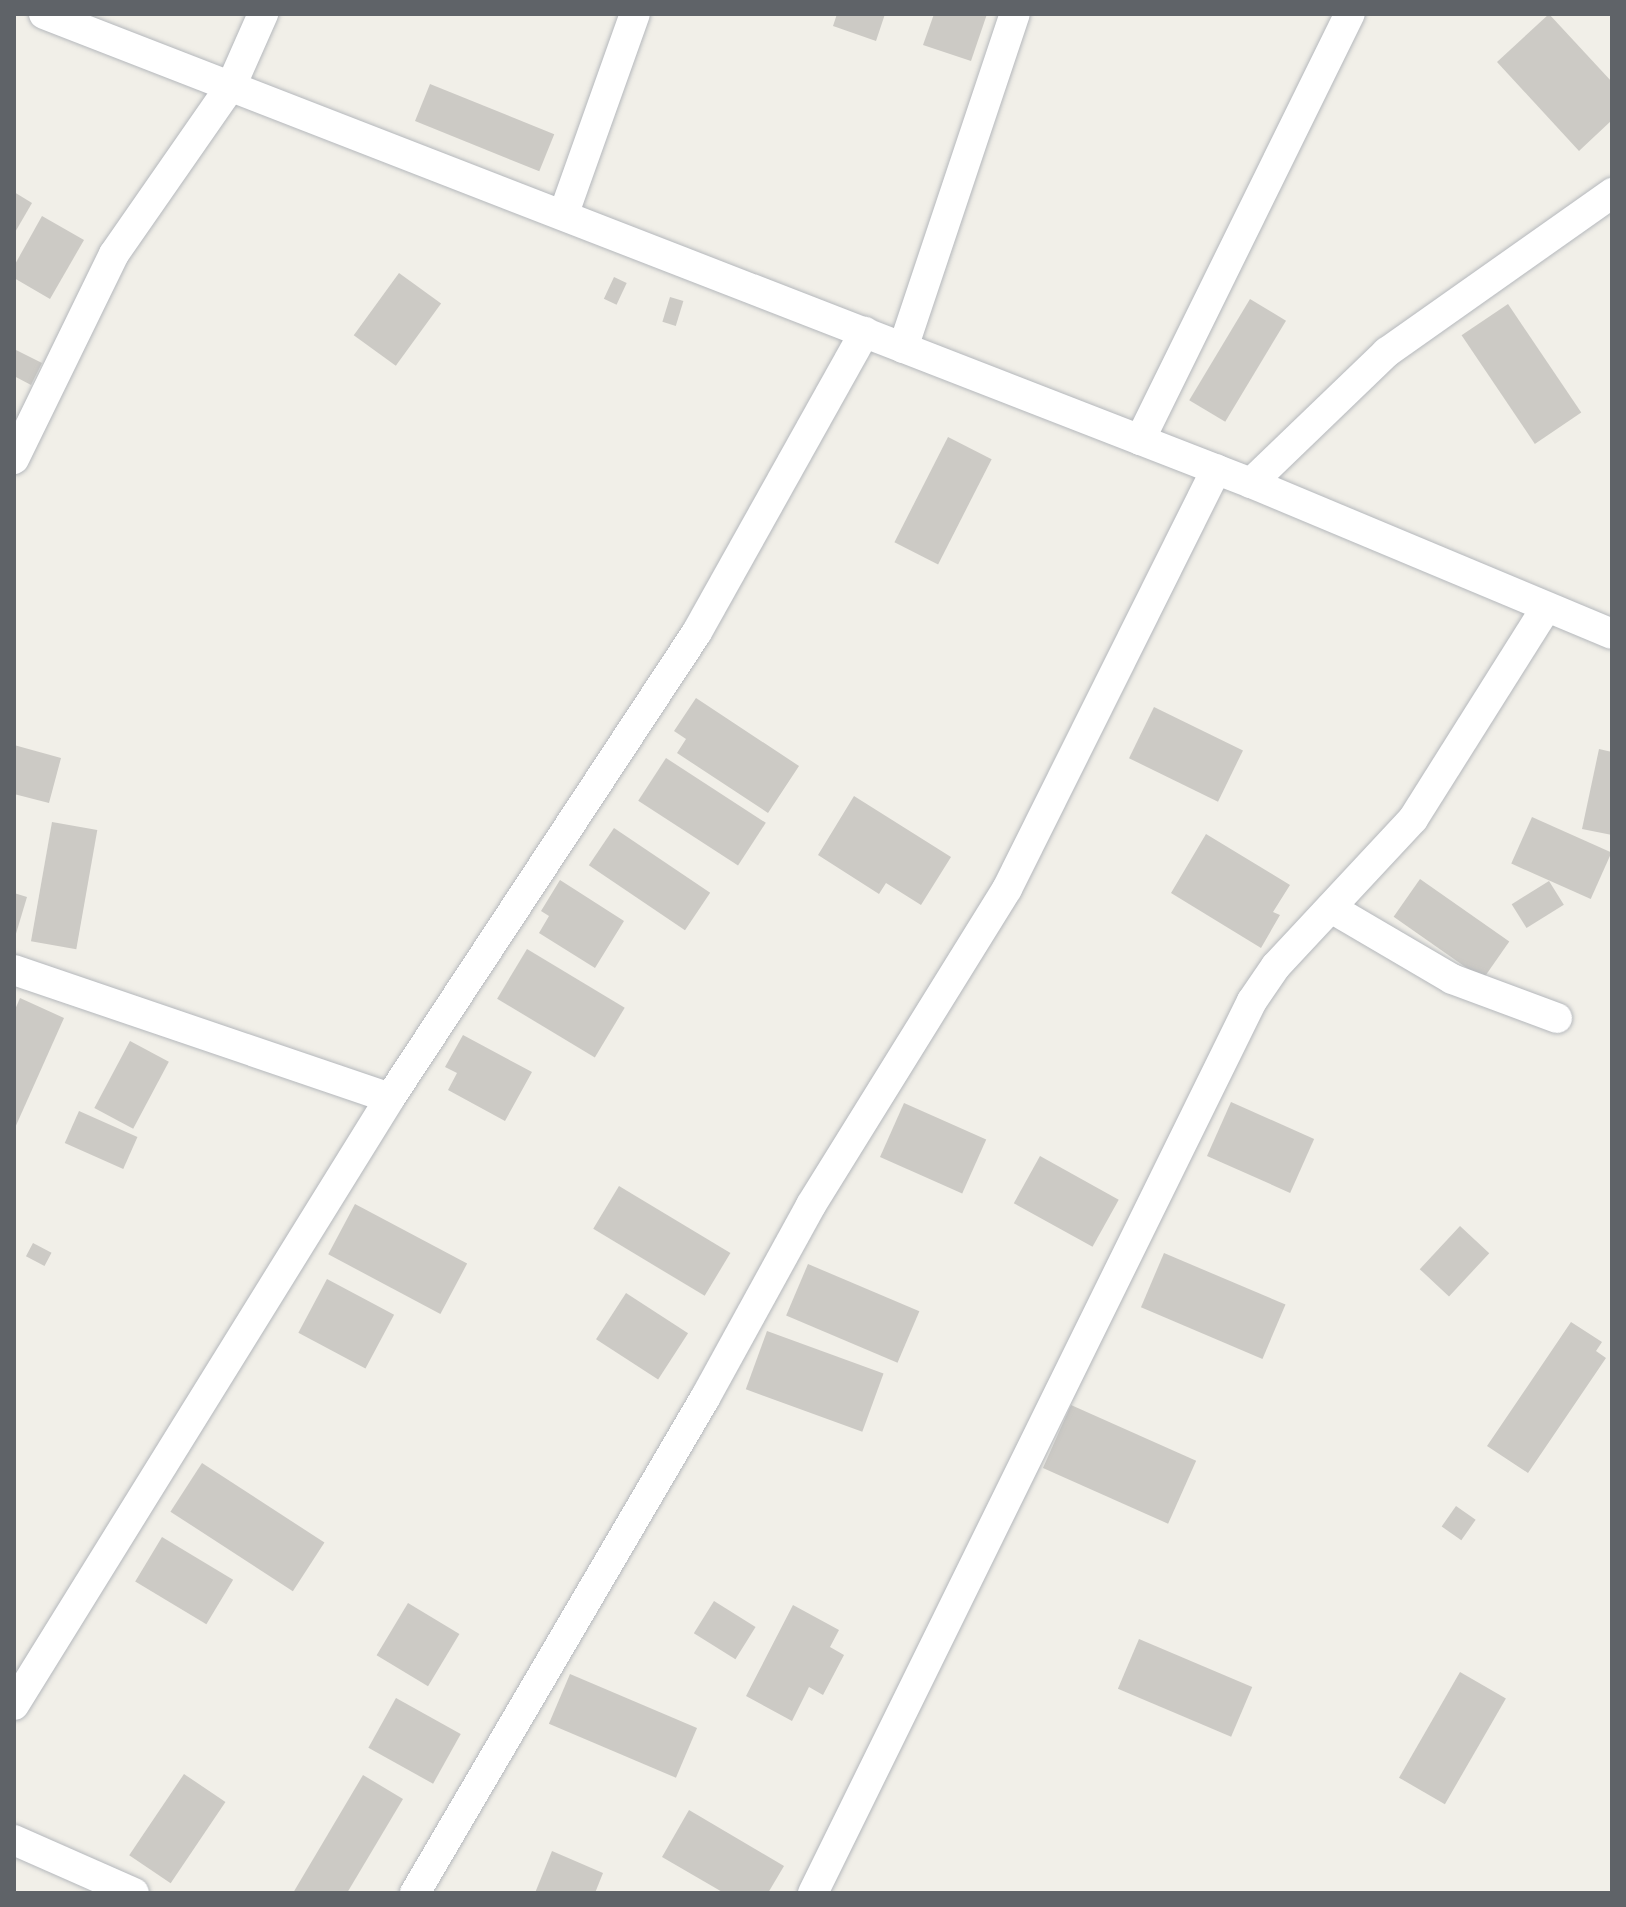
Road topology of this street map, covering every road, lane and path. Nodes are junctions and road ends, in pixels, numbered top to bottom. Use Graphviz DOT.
graph roads {
  1 [pos="44,14"];
  2 [pos="263,14"];
  3 [pos="635,14"];
  4 [pos="1015,14"];
  5 [pos="1350,14"];
  6 [pos="232,84"];
  7 [pos="1612,193"];
  8 [pos="564,213"];
  9 [pos="865,332"];
  10 [pos="903,348"];
  11 [pos="1140,440"];
  12 [pos="14,459"];
  13 [pos="1216,469"];
  14 [pos="1251,483"];
  15 [pos="1545,609"];
  16 [pos="1612,634"];
  17 [pos="1331,908"];
  18 [pos="14,970"];
  19 [pos="1557,1018"];
  20 [pos="390,1098"];
  21 [pos="14,1705"];
  22 [pos="14,1840"];
  23 [pos="134,1893"];
  24 [pos="415,1893"];
  25 [pos="813,1893"];
  1 -- 6 [label="street"];
  2 -- 6 [label="street"];
  3 -- 8 [label="street"];
  4 -- 10 [label="street"];
  5 -- 11 [label="street"];
  6 -- 8 [label="street"];
  6 -- 12 [label="street"];
  7 -- 14 [label="street"];
  8 -- 9 [label="street"];
  9 -- 10 [label="street"];
  9 -- 20 [label="street"];
  10 -- 11 [label="street"];
  11 -- 13 [label="street"];
  13 -- 14 [label="street"];
  13 -- 24 [label="street"];
  14 -- 15 [label="street"];
  15 -- 16 [label="street"];
  15 -- 17 [label="street"];
  17 -- 19 [label="street"];
  17 -- 25 [label="street"];
  18 -- 20 [label="street"];
  20 -- 21 [label="street"];
  22 -- 23 [label="street"];
}
